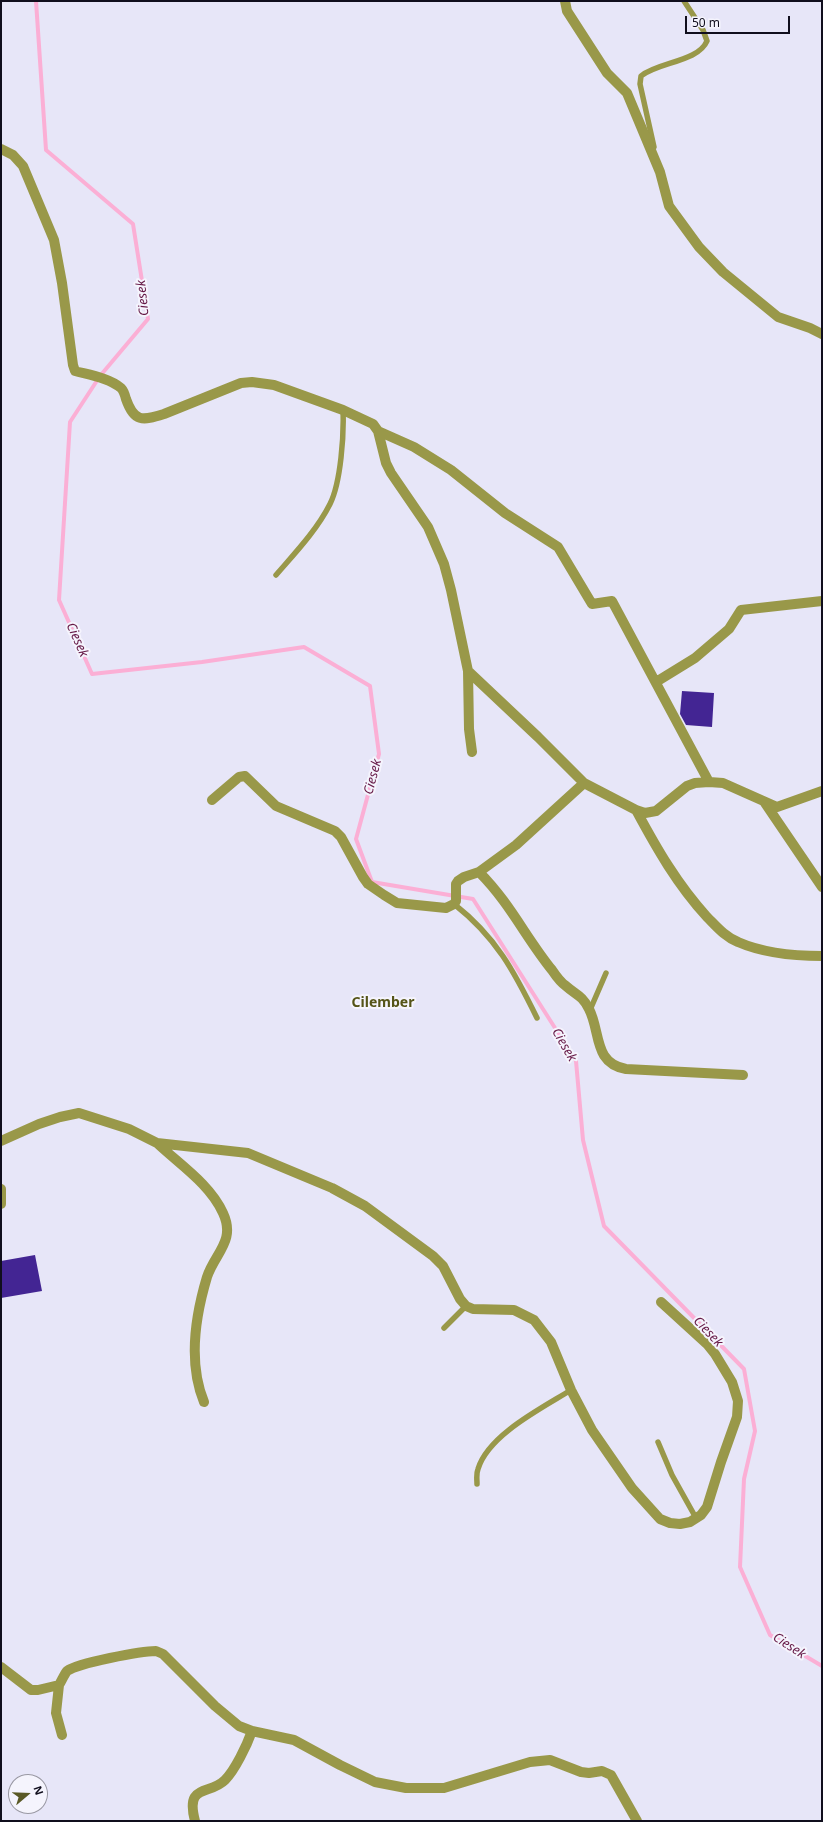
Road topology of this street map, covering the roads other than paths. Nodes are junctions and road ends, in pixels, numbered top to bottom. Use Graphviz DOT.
graph roads {
  1 [pos="565,1"];
  2 [pos="684,1"];
  3 [pos="1,149"];
  4 [pos="655,159"];
  5 [pos="822,334"];
  6 [pos="343,410"];
  7 [pos="378,431"];
  8 [pos="276,575"];
  9 [pos="822,601"];
  10 [pos="468,671"];
  11 [pos="656,682"];
  12 [pos="472,752"];
  13 [pos="709,782"];
  14 [pos="584,784"];
  15 [pos="822,791"];
  16 [pos="212,800"];
  17 [pos="764,801"];
  18 [pos="636,810"];
  19 [pos="479,872"];
  20 [pos="822,887"];
  21 [pos="455,903"];
  22 [pos="822,956"];
  23 [pos="606,973"];
  24 [pos="590,1010"];
  25 [pos="538,1018"];
  26 [pos="743,1075"];
  27 [pos="1,1141"];
  28 [pos="157,1143"];
  29 [pos="1,1189"];
  30 [pos="1,1204"];
  31 [pos="661,1302"];
  32 [pos="466,1306"];
  33 [pos="444,1328"];
  34 [pos="570,1390"];
  35 [pos="204,1402"];
  36 [pos="658,1442"];
  37 [pos="477,1484"];
  38 [pos="696,1518"];
  39 [pos="1,1667"];
  40 [pos="59,1685"];
  41 [pos="252,1731"];
  42 [pos="62,1735"];
  43 [pos="195,1821"];
  44 [pos="637,1821"];
  1 -- 4 [label="street"];
  2 -- 4 [label="lane"];
  3 -- 6 [label="street"];
  4 -- 5 [label="street"];
  6 -- 7 [label="street"];
  6 -- 8 [label="lane"];
  7 -- 10 [label="street"];
  7 -- 11 [label="street"];
  9 -- 11 [label="street"];
  10 -- 12 [label="street"];
  10 -- 14 [label="street"];
  11 -- 13 [label="street"];
  13 -- 17 [label="street"];
  13 -- 18 [label="street"];
  14 -- 18 [label="street"];
  14 -- 19 [label="street"];
  15 -- 17 [label="street"];
  16 -- 21 [label="street"];
  17 -- 20 [label="street"];
  18 -- 22 [label="street"];
  19 -- 21 [label="street"];
  19 -- 24 [label="street"];
  21 -- 25 [label="lane"];
  23 -- 24 [label="lane"];
  24 -- 26 [label="street"];
  27 -- 28 [label="street"];
  28 -- 32 [label="street"];
  28 -- 35 [label="street"];
  29 -- 30 [label="street"];
  31 -- 38 [label="street"];
  32 -- 33 [label="lane"];
  32 -- 34 [label="street"];
  34 -- 37 [label="lane"];
  34 -- 38 [label="street"];
  36 -- 38 [label="lane"];
  39 -- 40 [label="street"];
  40 -- 41 [label="street"];
  40 -- 42 [label="street"];
  41 -- 43 [label="street"];
  41 -- 44 [label="street"];
}
